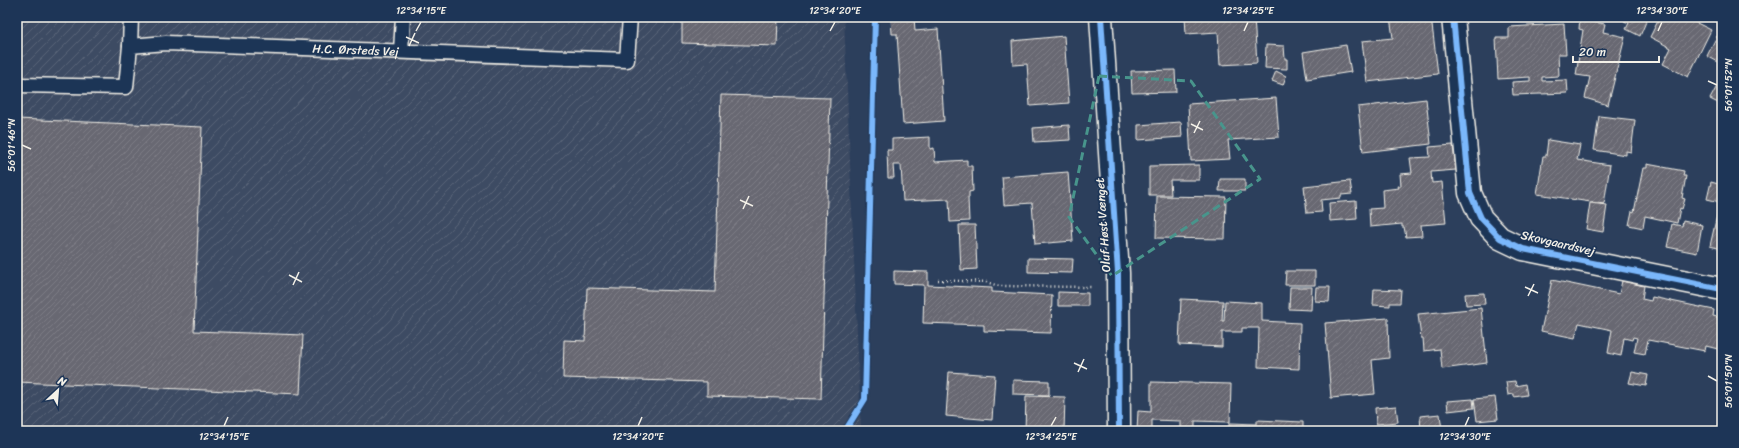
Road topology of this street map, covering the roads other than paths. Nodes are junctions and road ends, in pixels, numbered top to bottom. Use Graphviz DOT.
graph roads {
  1 [pos="130,17"];
  2 [pos="403,17"];
  3 [pos="630,17"];
  4 [pos="1101,17"];
  5 [pos="1453,17"];
  6 [pos="130,46"];
  7 [pos="401,51"];
  8 [pos="17,85"];
  9 [pos="1722,289"];
  10 [pos="1119,431"];
  1 -- 6 [label="lane"];
  2 -- 7 [label="lane"];
  3 -- 7 [label="lane, H.C. Ørsteds Vej"];
  4 -- 10 [label="street, Oluf Høst Vænget"];
  5 -- 9 [label="street, Skovgaardsvej"];
  6 -- 7 [label="lane, H.C. Ørsteds Vej"];
  6 -- 8 [label="lane"];
}
